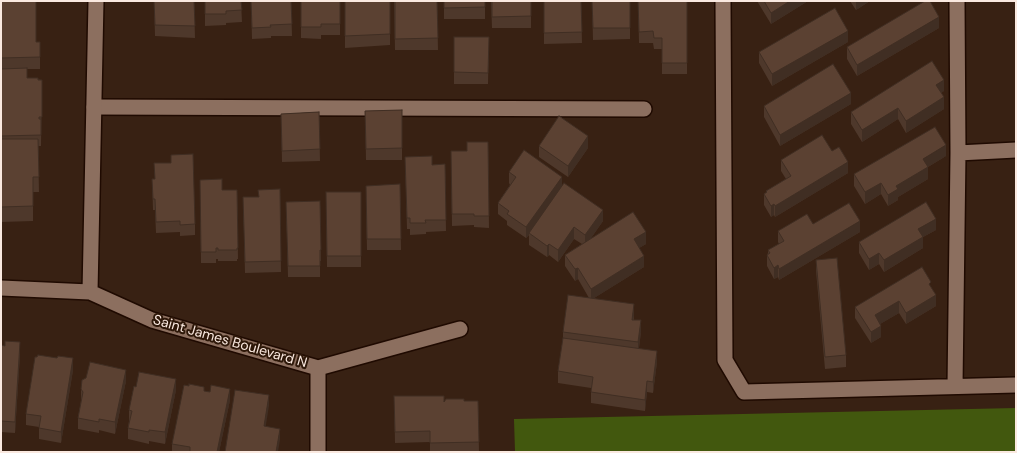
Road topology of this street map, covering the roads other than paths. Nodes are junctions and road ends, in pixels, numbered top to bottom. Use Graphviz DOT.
graph roads {
  1 [pos="96,1"];
  2 [pos="723,1"];
  3 [pos="957,1"];
  4 [pos="94,107"];
  5 [pos="644,109"];
  6 [pos="1016,150"];
  7 [pos="958,153"];
  8 [pos="1,288"];
  9 [pos="90,292"];
  10 [pos="460,329"];
  11 [pos="318,368"];
  12 [pos="1016,385"];
  13 [pos="955,386"];
  14 [pos="318,452"];
  1 -- 4 [label="street"];
  2 -- 13 [label="street"];
  3 -- 7 [label="street"];
  4 -- 5 [label="street"];
  4 -- 9 [label="street"];
  6 -- 7 [label="street"];
  7 -- 13 [label="street"];
  8 -- 9 [label="street, Saint James Boulevard N"];
  9 -- 11 [label="street, Saint James Boulevard N"];
  10 -- 11 [label="street, Saint James Boulevard N"];
  11 -- 14 [label="street"];
  12 -- 13 [label="street"];
}
